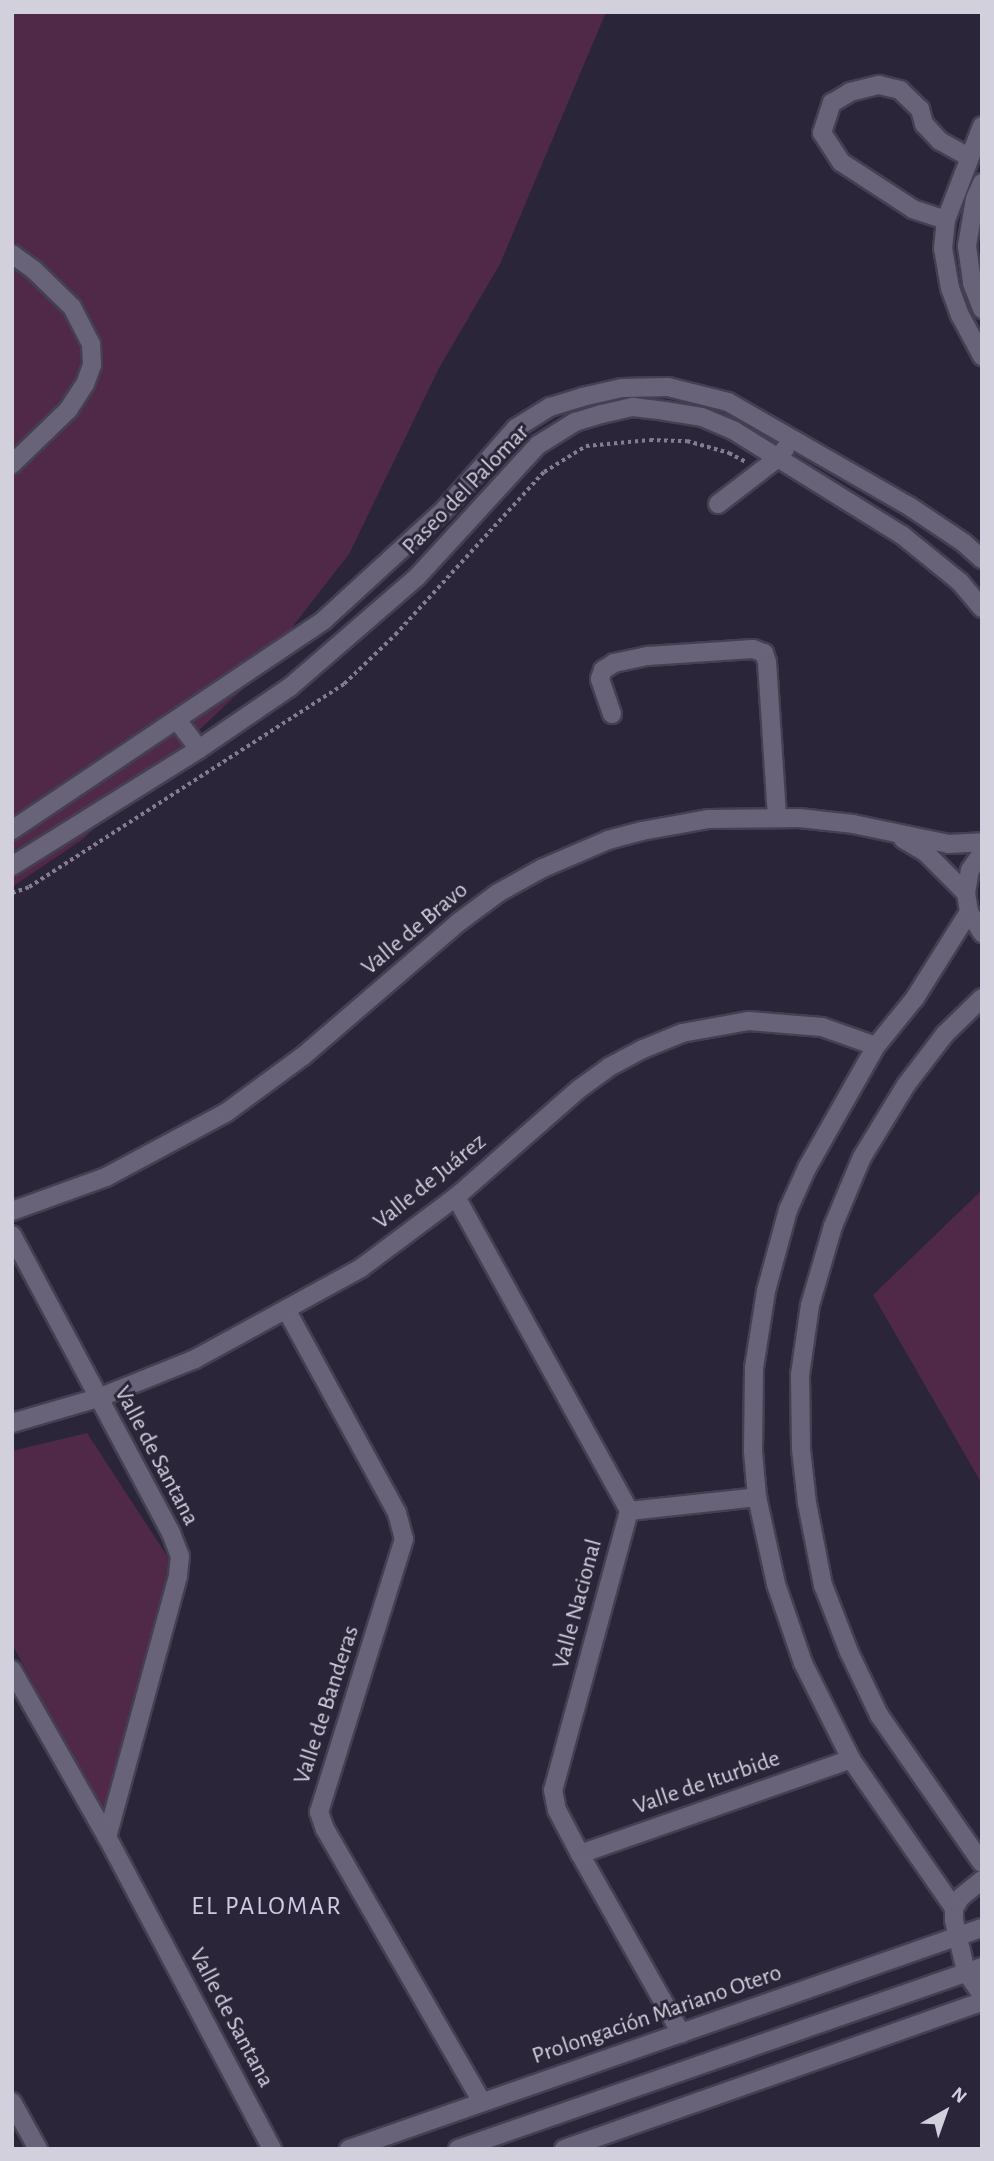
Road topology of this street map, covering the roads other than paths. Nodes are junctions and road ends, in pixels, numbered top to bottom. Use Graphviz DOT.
graph roads {
  1 [pos="982,126"];
  2 [pos="969,158"];
  3 [pos="982,183"];
  4 [pos="946,220"];
  5 [pos="12,254"];
  6 [pos="982,309"];
  7 [pos="982,356"];
  8 [pos="793,438"];
  9 [pos="778,458"];
  10 [pos="12,464"];
  11 [pos="718,504"];
  12 [pos="445,509"];
  13 [pos="465,525"];
  14 [pos="982,559"];
  15 [pos="982,608"];
  16 [pos="612,714"];
  17 [pos="177,720"];
  18 [pos="200,749"];
  19 [pos="777,818"];
  20 [pos="12,830"];
  21 [pos="894,834"];
  22 [pos="982,842"];
  23 [pos="982,853"];
  24 [pos="12,866"];
  25 [pos="966,893"];
  26 [pos="969,912"];
  27 [pos="982,933"];
  28 [pos="982,998"];
  29 [pos="876,1046"];
  30 [pos="456,1197"];
  31 [pos="12,1211"];
  32 [pos="12,1235"];
  33 [pos="288,1311"];
  34 [pos="98,1398"];
  35 [pos="12,1423"];
  36 [pos="757,1497"];
  37 [pos="629,1511"];
  38 [pos="12,1670"];
  39 [pos="851,1759"];
  40 [pos="107,1836"];
  41 [pos="580,1854"];
  42 [pos="982,1863"];
  43 [pos="982,1880"];
  44 [pos="954,1908"];
  45 [pos="982,1928"];
  46 [pos="956,1937"];
  47 [pos="974,1969"];
  48 [pos="982,1995"];
  49 [pos="982,2002"];
  50 [pos="681,2033"];
  51 [pos="12,2102"];
  52 [pos="482,2102"];
  53 [pos="572,2147"];
  54 [pos="38,2149"];
  55 [pos="272,2149"];
  56 [pos="349,2149"];
  57 [pos="458,2149"];
  1 -- 2 [label="street"];
  2 -- 4 [label="street"];
  2 -- 4 [label="street"];
  3 -- 6 [label="street"];
  4 -- 7 [label="street"];
  5 -- 10 [label="street"];
  8 -- 9 [label="street"];
  8 -- 12 [label="street, Paseo del Palomar"];
  8 -- 14 [label="street, Paseo del Palomar"];
  9 -- 11 [label="street"];
  9 -- 13 [label="street, Paseo del Palomar"];
  9 -- 15 [label="street, Paseo del Palomar"];
  12 -- 13 [label="street"];
  12 -- 17 [label="street, Paseo del Palomar"];
  13 -- 18 [label="street, Paseo del Palomar"];
  16 -- 19 [label="street"];
  17 -- 18 [label="street"];
  17 -- 20 [label="street, Paseo del Palomar"];
  18 -- 24 [label="street, Paseo del Palomar"];
  19 -- 21 [label="street, Valle de Bravo"];
  19 -- 31 [label="street, Valle de Bravo"];
  21 -- 22 [label="street, Valle de Bravo"];
  21 -- 25 [label="street, Valle de Bravo"];
  23 -- 25 [label="street"];
  25 -- 26 [label="street"];
  26 -- 27 [label="street"];
  26 -- 29 [label="street"];
  28 -- 42 [label="street"];
  29 -- 30 [label="street, Valle de Juárez"];
  29 -- 36 [label="street"];
  30 -- 33 [label="street, Valle de Juárez"];
  30 -- 37 [label="street"];
  32 -- 34 [label="street, Valle de Santana"];
  33 -- 34 [label="street, Valle de Juárez"];
  33 -- 52 [label="street, Valle de Banderas"];
  34 -- 35 [label="street, Valle de Juárez"];
  34 -- 40 [label="street, Valle de Santana"];
  36 -- 37 [label="street"];
  36 -- 39 [label="street"];
  37 -- 41 [label="street, Valle Nacional"];
  38 -- 40 [label="street, Valle de Santana"];
  39 -- 41 [label="street, Valle de Iturbide"];
  39 -- 44 [label="street"];
  40 -- 55 [label="street, Valle de Santana"];
  41 -- 50 [label="street, Valle Nacional"];
  43 -- 44 [label="street"];
  44 -- 46 [label="street"];
  45 -- 46 [label="street, Prolongación Mariano Otero"];
  46 -- 47 [label="street"];
  46 -- 50 [label="street, Prolongación Mariano Otero"];
  47 -- 48 [label="street"];
  47 -- 57 [label="street"];
  49 -- 53 [label="street"];
  50 -- 52 [label="street, Prolongación Mariano Otero"];
  51 -- 54 [label="street"];
  52 -- 56 [label="street, Prolongación Mariano Otero"];
}
